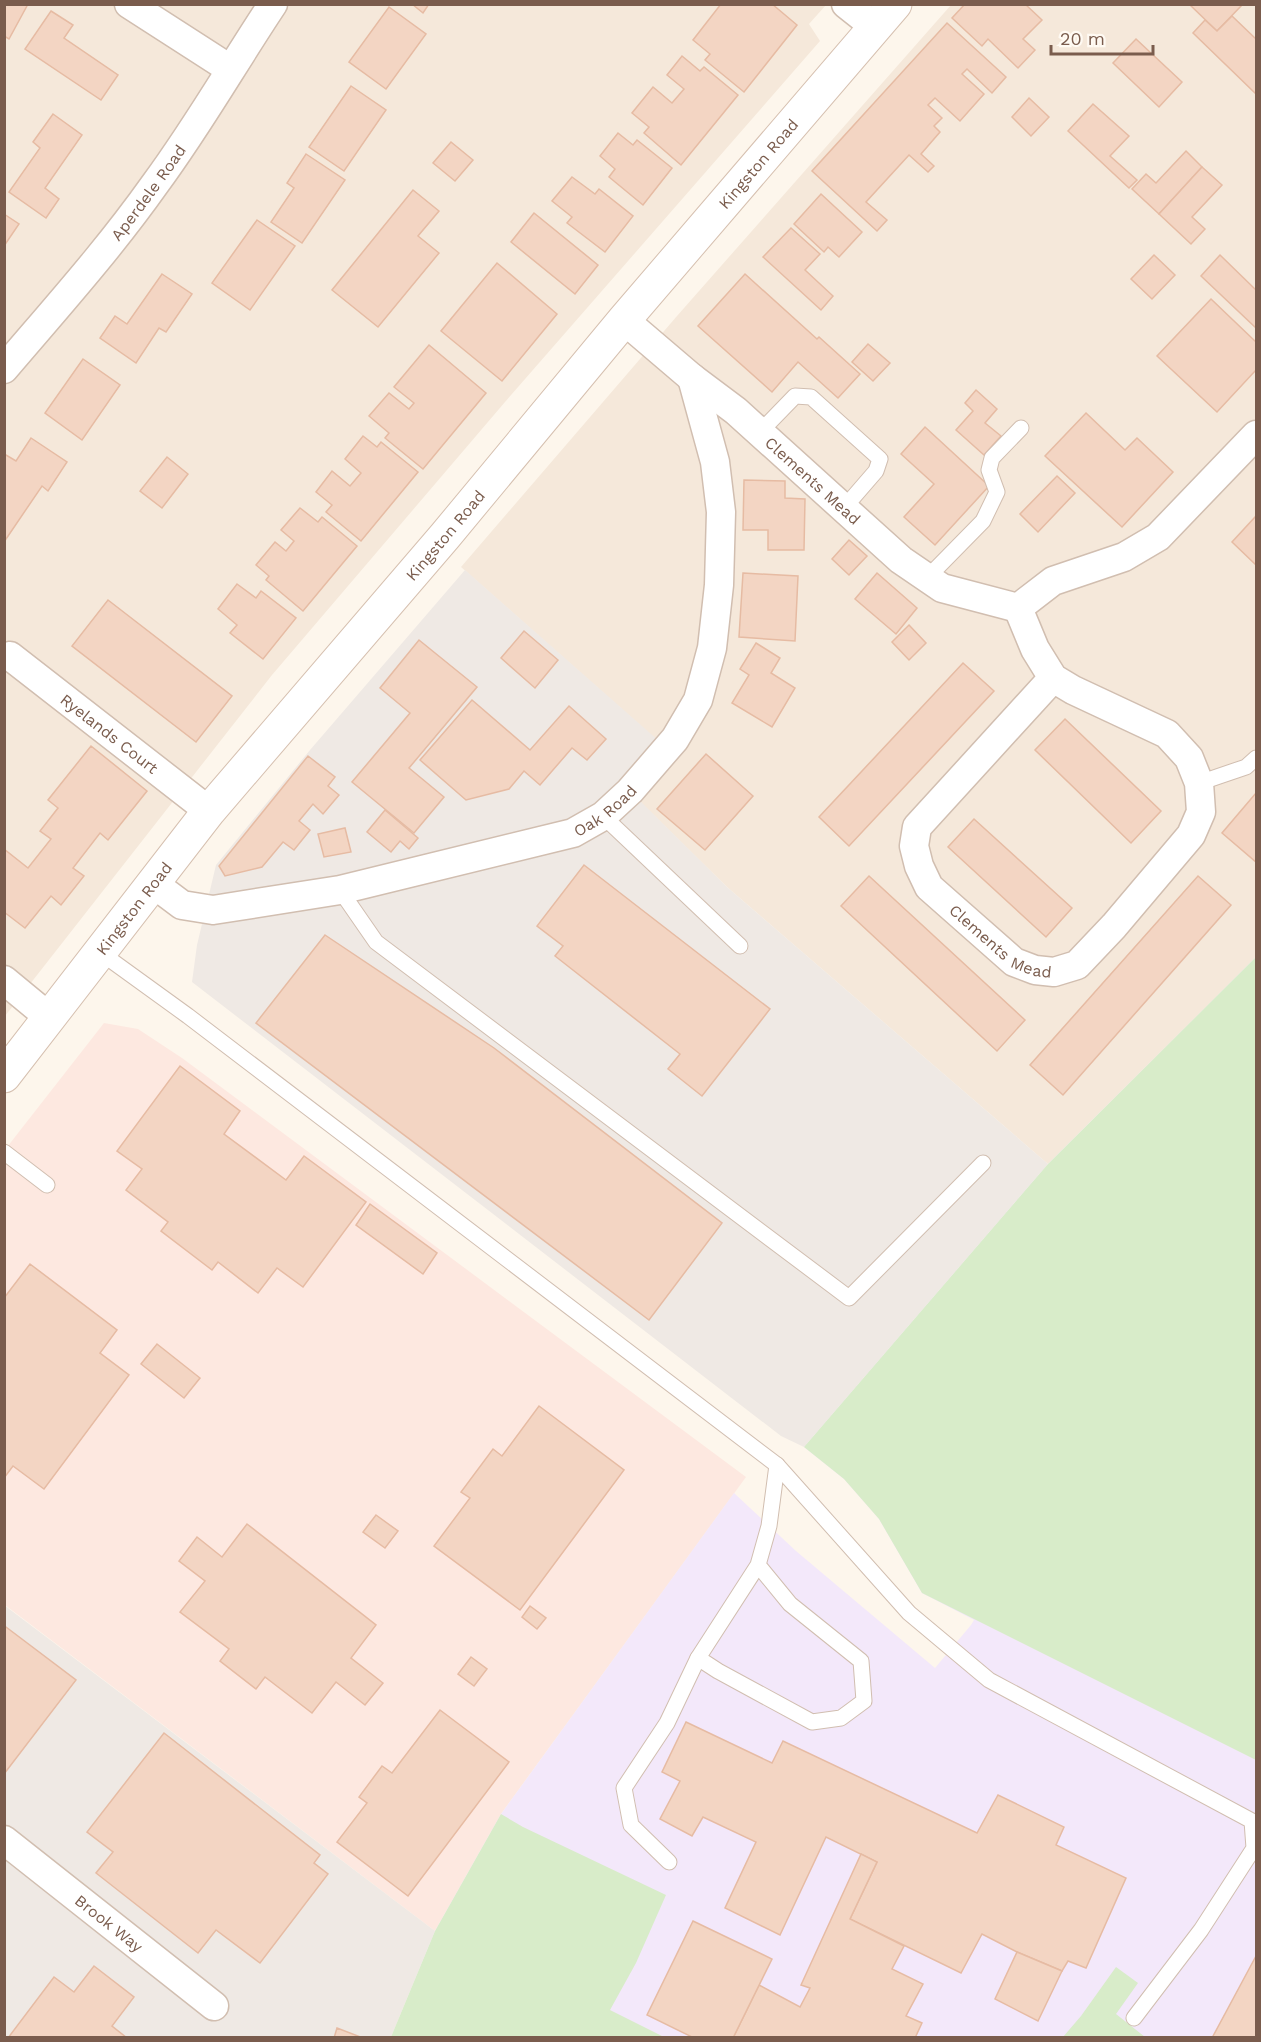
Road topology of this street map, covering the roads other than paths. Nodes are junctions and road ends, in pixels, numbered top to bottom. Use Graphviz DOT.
graph roads {
  1 [pos="129,4"];
  2 [pos="273,4"];
  3 [pos="846,4"];
  4 [pos="885,16"];
  5 [pos="230,69"];
  6 [pos="624,320"];
  7 [pos="4,369"];
  8 [pos="692,378"];
  9 [pos="1021,428"];
  10 [pos="760,432"];
  11 [pos="1257,435"];
  12 [pos="844,508"];
  13 [pos="927,578"];
  14 [pos="1018,608"];
  15 [pos="10,656"];
  16 [pos="1053,678"];
  17 [pos="1257,758"];
  18 [pos="1199,783"];
  19 [pos="209,811"];
  20 [pos="603,816"];
  21 [pos="154,884"];
  22 [pos="340,890"];
  23 [pos="740,946"];
  24 [pos="101,953"];
  25 [pos="4,980"];
  26 [pos="50,1018"];
  27 [pos="4,1076"];
  28 [pos="4,1152"];
  29 [pos="983,1163"];
  30 [pos="46,1185"];
  31 [pos="777,1465"];
  32 [pos="758,1565"];
  33 [pos="698,1658"];
  34 [pos="4,1840"];
  35 [pos="669,1862"];
  36 [pos="214,2006"];
  37 [pos="1134,2018"];
  1 -- 5 [label="street"];
  2 -- 5 [label="street, Aperdele Road"];
  3 -- 4 [label="street"];
  4 -- 6 [label="main road, Kingston Road"];
  5 -- 7 [label="street, Aperdele Road"];
  6 -- 8 [label="street, Clements Mead"];
  6 -- 19 [label="main road, Kingston Road"];
  8 -- 10 [label="street, Clements Mead"];
  8 -- 20 [label="street, Oak Road"];
  9 -- 13 [label="lane"];
  10 -- 12 [label="street, Clements Mead"];
  10 -- 12 [label="lane"];
  11 -- 14 [label="street"];
  12 -- 13 [label="street, Clements Mead"];
  13 -- 14 [label="street, Clements Mead"];
  14 -- 16 [label="street, Clements Mead"];
  15 -- 19 [label="street, Ryelands Court"];
  16 -- 18 [label="street, Clements Mead"];
  16 -- 18 [label="street, Clements Mead"];
  17 -- 18 [label="lane"];
  19 -- 21 [label="main road, Kingston Road"];
  20 -- 22 [label="street, Oak Road"];
  20 -- 23 [label="lane"];
  21 -- 22 [label="street, Oak Road"];
  21 -- 24 [label="main road, Kingston Road"];
  22 -- 29 [label="lane"];
  24 -- 26 [label="main road, Kingston Road"];
  24 -- 31 [label="lane"];
  25 -- 26 [label="street"];
  26 -- 27 [label="main road, Kingston Road"];
  28 -- 30 [label="lane"];
  31 -- 32 [label="lane"];
  31 -- 37 [label="lane"];
  32 -- 33 [label="lane"];
  32 -- 33 [label="lane"];
  33 -- 35 [label="lane"];
  34 -- 36 [label="street, Brook Way"];
}
